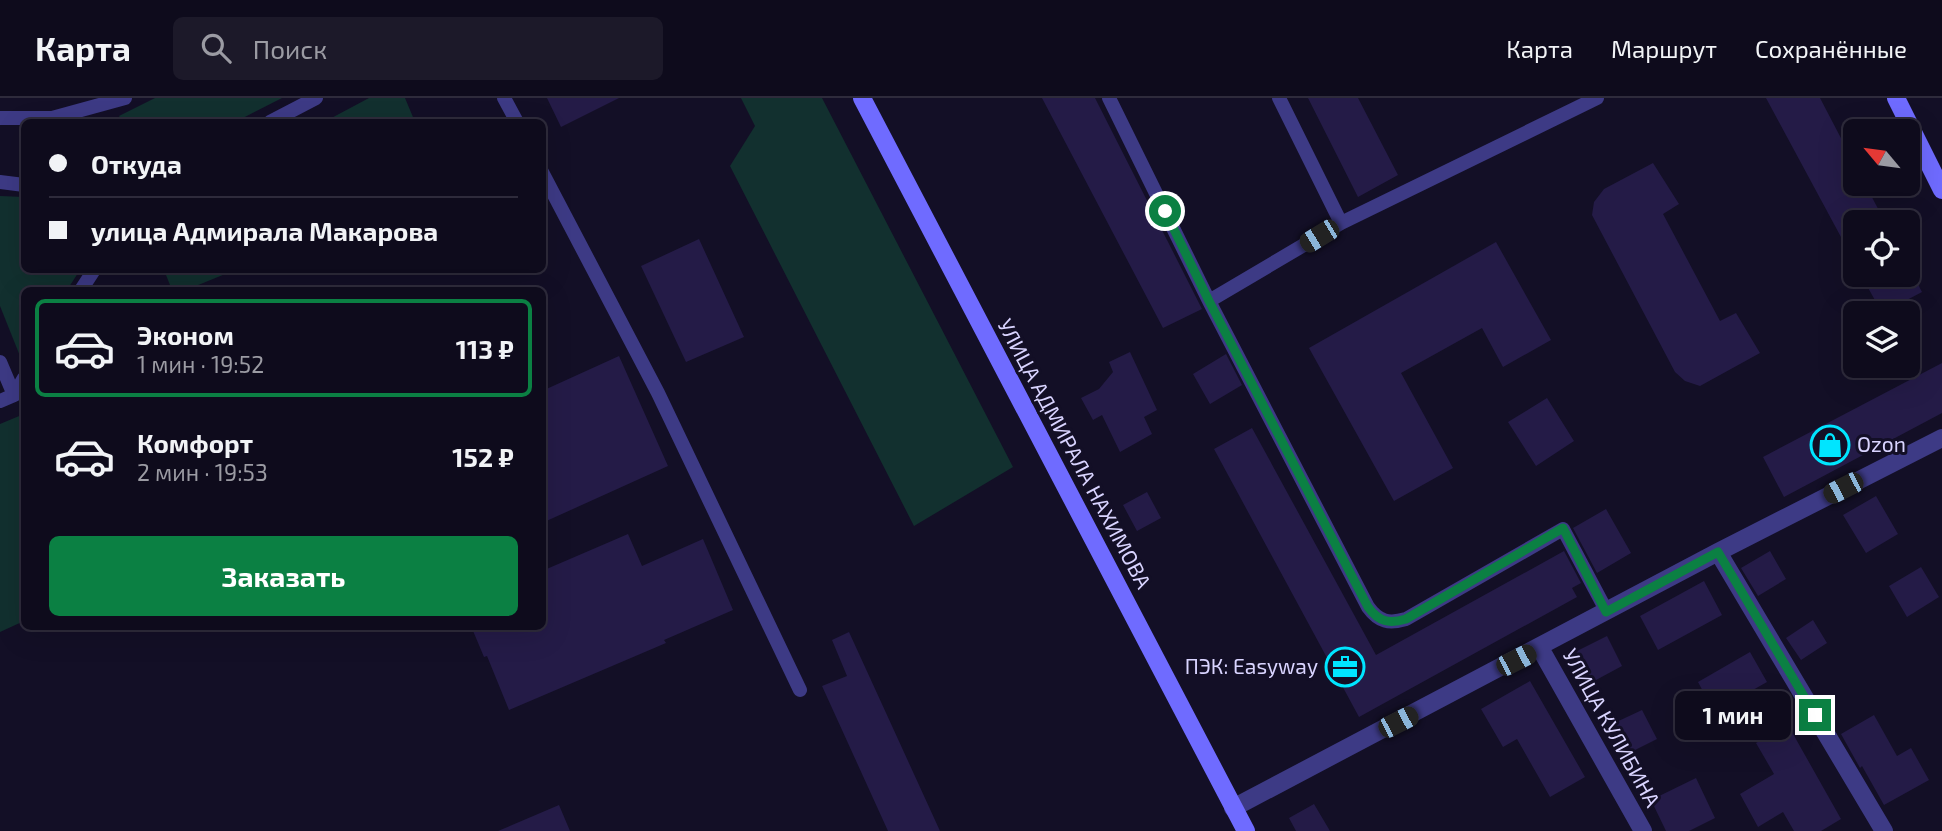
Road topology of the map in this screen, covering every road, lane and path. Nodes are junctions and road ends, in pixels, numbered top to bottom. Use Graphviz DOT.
graph roads {
  1 [pos="125,98"];
  2 [pos="316,98"];
  3 [pos="504,98"];
  4 [pos="862,98"];
  5 [pos="1109,98"];
  6 [pos="1279,98"];
  7 [pos="1597,98"];
  8 [pos="1896,98"];
  9 [pos="296,102"];
  10 [pos="0,118"];
  11 [pos="274,119"];
  12 [pos="515,119"];
  13 [pos="546,180"];
  14 [pos="0,182"];
  15 [pos="21,185"];
  16 [pos="1942,190"];
  17 [pos="1341,223"];
  18 [pos="1209,301"];
  19 [pos="0,362"];
  20 [pos="13,395"];
  21 [pos="1942,438"];
  22 [pos="1718,552"];
  23 [pos="1606,612"];
  24 [pos="1540,648"];
  25 [pos="800,690"];
  26 [pos="1233,808"];
  27 [pos="1246,831"];
  28 [pos="1643,831"];
  29 [pos="1884,831"];
  1 -- 10 [label="lane"];
  2 -- 9 [label="lane"];
  3 -- 12 [label="lane"];
  4 -- 26 [label="main road, УЛИЦА АДМИРАЛА НАХИМОВА"];
  5 -- 18 [label="lane"];
  6 -- 17 [label="lane"];
  7 -- 17 [label="lane"];
  8 -- 16 [label="main road"];
  9 -- 11 [label="lane"];
  13 -- 25 [label="lane"];
  14 -- 15 [label="lane"];
  17 -- 18 [label="lane"];
  18 -- 23 [label="lane"];
  19 -- 20 [label="lane"];
  21 -- 22 [label="street"];
  22 -- 23 [label="street"];
  22 -- 29 [label="street"];
  23 -- 24 [label="street"];
  24 -- 26 [label="street"];
  24 -- 28 [label="street, УЛИЦА КУЛИБИНА"];
  26 -- 27 [label="main road, УЛИЦА АДМИРАЛА НАХИМОВА"];
}
